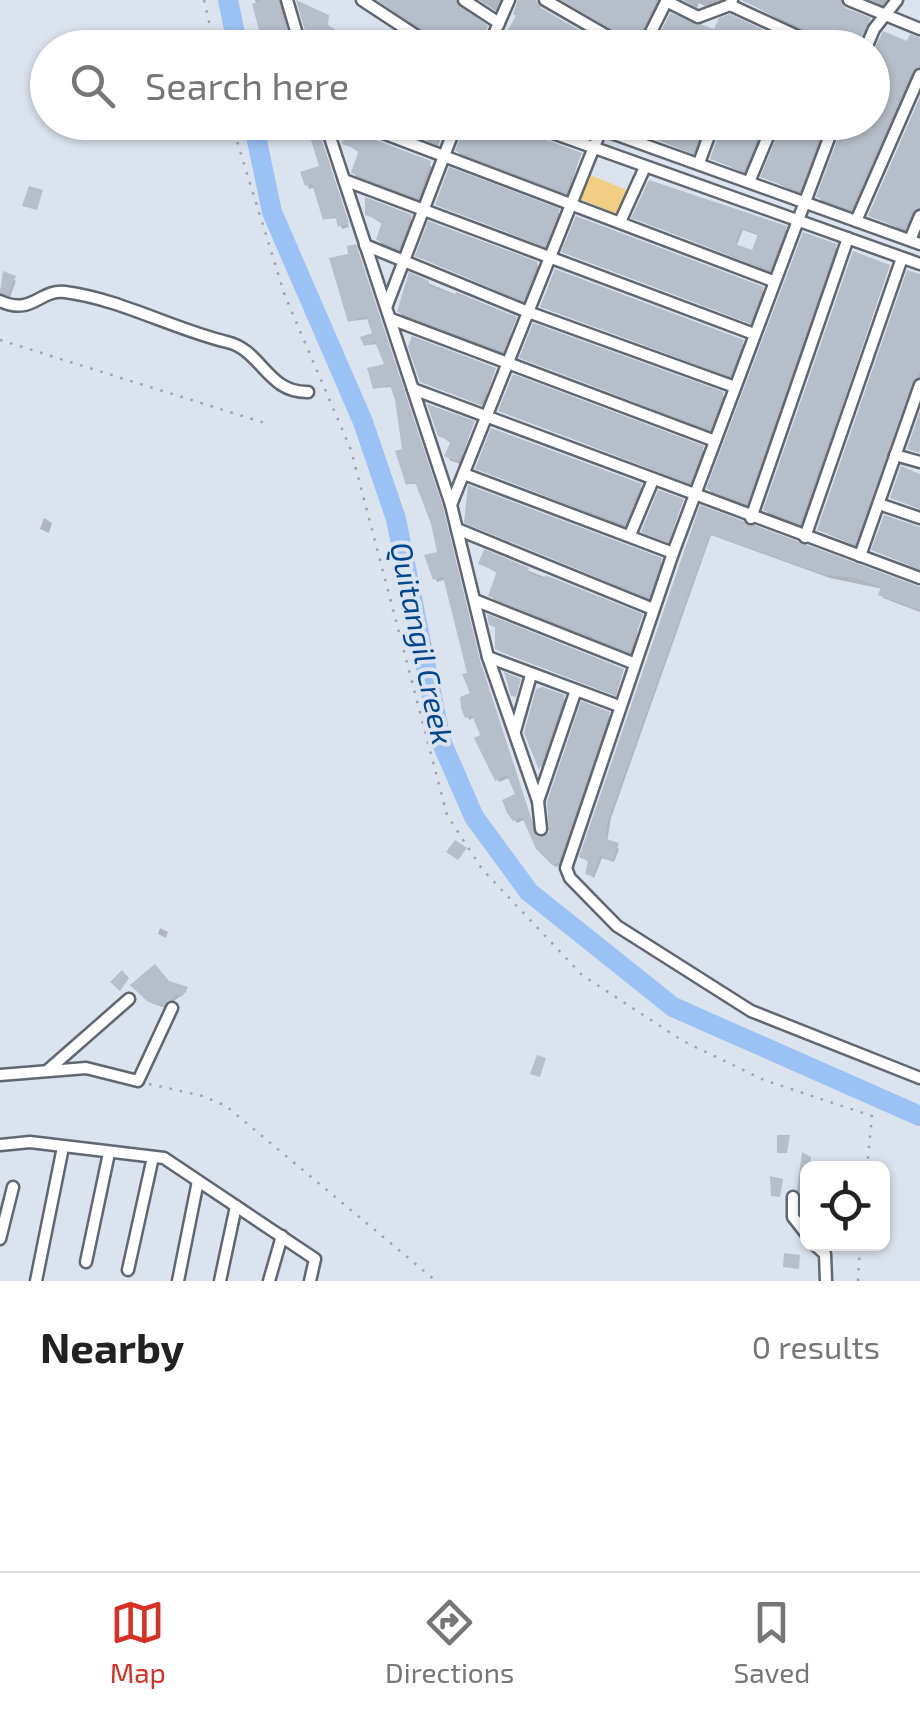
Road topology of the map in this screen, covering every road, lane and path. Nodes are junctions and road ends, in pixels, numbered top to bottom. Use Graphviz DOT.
graph roads {
  1 [pos="204,0"];
  2 [pos="287,0"];
  3 [pos="362,0"];
  4 [pos="464,0"];
  5 [pos="509,0"];
  6 [pos="546,0"];
  7 [pos="849,0"];
  8 [pos="898,0"];
  9 [pos="664,1"];
  10 [pos="731,2"];
  11 [pos="882,16"];
  12 [pos="499,23"];
  13 [pos="920,29"];
  14 [pos="211,30"];
  15 [pos="298,30"];
  16 [pos="408,30"];
  17 [pos="496,30"];
  18 [pos="597,30"];
  19 [pos="653,30"];
  20 [pos="787,30"];
  21 [pos="875,30"];
  22 [pos="920,75"];
  23 [pos="237,140"];
  24 [pos="331,140"];
  25 [pos="405,140"];
  26 [pos="449,140"];
  27 [pos="568,140"];
  28 [pos="595,140"];
  29 [pos="638,140"];
  30 [pos="708,140"];
  31 [pos="766,140"];
  32 [pos="828,140"];
  33 [pos="591,149"];
  34 [pos="444,154"];
  35 [pos="699,164"];
  36 [pos="645,167"];
  37 [pos="344,180"];
  38 [pos="749,182"];
  39 [pos="802,201"];
  40 [pos="572,203"];
  41 [pos="423,209"];
  42 [pos="920,216"];
  43 [pos="796,219"];
  44 [pos="856,221"];
  45 [pos="620,222"];
  46 [pos="848,238"];
  47 [pos="915,242"];
  48 [pos="364,245"];
  49 [pos="550,258"];
  50 [pos="902,258"];
  51 [pos="404,259"];
  52 [pos="920,264"];
  53 [pos="774,280"];
  54 [pos="0,301"];
  55 [pos="386,306"];
  56 [pos="528,312"];
  57 [pos="391,318"];
  58 [pos="754,334"];
  59 [pos="0,340"];
  60 [pos="506,364"];
  61 [pos="920,386"];
  62 [pos="735,387"];
  63 [pos="413,390"];
  64 [pos="308,392"];
  65 [pos="918,400"];
  66 [pos="486,417"];
  67 [pos="268,424"];
  68 [pos="715,442"];
  69 [pos="895,455"];
  70 [pos="920,462"];
  71 [pos="464,474"];
  72 [pos="653,480"];
  73 [pos="695,496"];
  74 [pos="878,504"];
  75 [pos="451,505"];
  76 [pos="752,518"];
  77 [pos="920,518"];
  78 [pos="457,529"];
  79 [pos="630,536"];
  80 [pos="805,537"];
  81 [pos="673,553"];
  82 [pos="860,556"];
  83 [pos="920,578"];
  84 [pos="477,601"];
  85 [pos="653,609"];
  86 [pos="488,658"];
  87 [pos="633,663"];
  88 [pos="530,675"];
  89 [pos="576,690"];
  90 [pos="620,706"];
  91 [pos="515,731"];
  92 [pos="538,801"];
  93 [pos="541,829"];
  94 [pos="128,999"];
  95 [pos="172,1008"];
  96 [pos="48,1070"];
  97 [pos="0,1076"];
  98 [pos="920,1078"];
  99 [pos="138,1081"];
  100 [pos="0,1145"];
  101 [pos="64,1147"];
  102 [pos="109,1152"];
  103 [pos="153,1158"];
  104 [pos="868,1161"];
  105 [pos="198,1181"];
  106 [pos="8,1193"];
  107 [pos="793,1197"];
  108 [pos="236,1206"];
  109 [pos="800,1225"];
  110 [pos="282,1236"];
  111 [pos="0,1239"];
  112 [pos="822,1251"];
  113 [pos="860,1251"];
  114 [pos="86,1262"];
  115 [pos="128,1270"];
  116 [pos="36,1281"];
  117 [pos="178,1281"];
  118 [pos="220,1281"];
  119 [pos="269,1281"];
  120 [pos="310,1281"];
  121 [pos="436,1281"];
  122 [pos="826,1281"];
  123 [pos="858,1281"];
  1 -- 14 [label="path"];
  2 -- 15 [label="street"];
  3 -- 16 [label="street"];
  4 -- 12 [label="street"];
  5 -- 12 [label="street"];
  6 -- 18 [label="street"];
  7 -- 11 [label="street"];
  8 -- 11 [label="street"];
  9 -- 10 [label="street"];
  9 -- 19 [label="street"];
  10 -- 20 [label="street"];
  11 -- 13 [label="street"];
  11 -- 21 [label="street"];
  12 -- 17 [label="street"];
  22 -- 44 [label="street"];
  23 -- 104 [label="path"];
  24 -- 37 [label="street"];
  25 -- 34 [label="street"];
  26 -- 34 [label="street"];
  27 -- 33 [label="street"];
  28 -- 33 [label="street"];
  29 -- 35 [label="street"];
  30 -- 35 [label="street"];
  31 -- 38 [label="street"];
  32 -- 39 [label="street"];
  33 -- 36 [label="street"];
  33 -- 40 [label="street"];
  34 -- 40 [label="street"];
  34 -- 41 [label="street"];
  35 -- 38 [label="street"];
  36 -- 43 [label="street"];
  36 -- 45 [label="street"];
  37 -- 41 [label="street"];
  37 -- 48 [label="street"];
  38 -- 39 [label="street"];
  39 -- 43 [label="street"];
  39 -- 44 [label="street"];
  40 -- 45 [label="street"];
  40 -- 49 [label="street"];
  41 -- 49 [label="street"];
  41 -- 51 [label="street"];
  42 -- 47 [label="street"];
  43 -- 46 [label="street"];
  43 -- 53 [label="street"];
  44 -- 47 [label="street"];
  45 -- 53 [label="street"];
  46 -- 50 [label="street"];
  46 -- 76 [label="street"];
  48 -- 51 [label="street"];
  48 -- 55 [label="street"];
  49 -- 56 [label="street"];
  49 -- 58 [label="street"];
  50 -- 52 [label="street"];
  50 -- 80 [label="street"];
  51 -- 55 [label="street"];
  51 -- 56 [label="street"];
  53 -- 58 [label="street"];
  54 -- 64 [label="street"];
  55 -- 57 [label="street"];
  56 -- 60 [label="street"];
  56 -- 62 [label="street"];
  57 -- 60 [label="street"];
  57 -- 63 [label="street"];
  58 -- 62 [label="street"];
  59 -- 67 [label="path"];
  60 -- 66 [label="street"];
  60 -- 68 [label="street"];
  61 -- 65 [label="street"];
  62 -- 68 [label="street"];
  63 -- 66 [label="street"];
  63 -- 75 [label="street"];
  65 -- 69 [label="street"];
  66 -- 71 [label="street"];
  66 -- 72 [label="street"];
  68 -- 73 [label="street"];
  69 -- 70 [label="street"];
  69 -- 74 [label="street"];
  71 -- 75 [label="street"];
  71 -- 79 [label="street"];
  72 -- 73 [label="street"];
  72 -- 79 [label="street"];
  73 -- 76 [label="street"];
  73 -- 81 [label="street"];
  74 -- 77 [label="street"];
  74 -- 82 [label="street"];
  75 -- 78 [label="street"];
  76 -- 80 [label="street"];
  78 -- 84 [label="street"];
  78 -- 85 [label="street"];
  79 -- 81 [label="street"];
  80 -- 82 [label="street"];
  81 -- 85 [label="street"];
  82 -- 83 [label="street"];
  84 -- 86 [label="street"];
  84 -- 87 [label="street"];
  85 -- 87 [label="street"];
  86 -- 88 [label="street"];
  86 -- 91 [label="street"];
  87 -- 90 [label="street"];
  88 -- 89 [label="street"];
  88 -- 91 [label="street"];
  89 -- 90 [label="street"];
  89 -- 92 [label="street"];
  90 -- 98 [label="street"];
  91 -- 92 [label="street"];
  92 -- 93 [label="street"];
  94 -- 96 [label="street"];
  95 -- 99 [label="street"];
  96 -- 97 [label="street"];
  96 -- 99 [label="street"];
  99 -- 121 [label="path"];
  100 -- 101 [label="street"];
  101 -- 102 [label="street"];
  101 -- 116 [label="street"];
  102 -- 103 [label="street"];
  102 -- 114 [label="street"];
  103 -- 105 [label="street"];
  103 -- 115 [label="street"];
  105 -- 108 [label="street"];
  105 -- 117 [label="street"];
  106 -- 111 [label="street"];
  107 -- 109 [label="street"];
  108 -- 110 [label="street"];
  108 -- 118 [label="street"];
  110 -- 119 [label="street"];
  110 -- 120 [label="street"];
  112 -- 122 [label="street"];
  113 -- 123 [label="path"];
}
